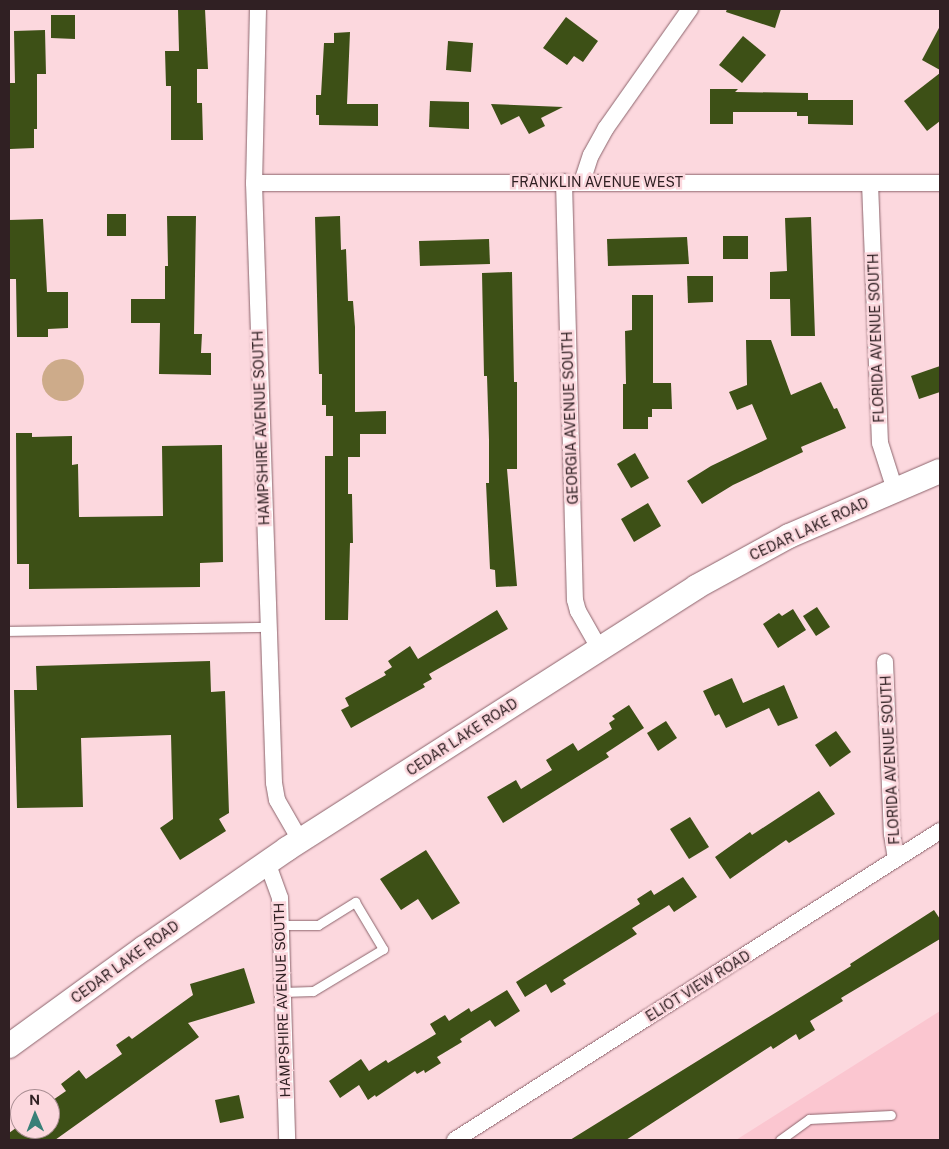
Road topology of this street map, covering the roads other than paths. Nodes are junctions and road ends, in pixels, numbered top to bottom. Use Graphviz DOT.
graph roads {
  1 [pos="258,9"];
  2 [pos="690,9"];
  3 [pos="564,182"];
  4 [pos="582,182"];
  5 [pos="940,182"];
  6 [pos="254,183"];
  7 [pos="870,183"];
  8 [pos="940,471"];
  9 [pos="894,490"];
  10 [pos="268,627"];
  11 [pos="9,631"];
  12 [pos="599,648"];
  13 [pos="885,662"];
  14 [pos="940,831"];
  15 [pos="300,840"];
  16 [pos="896,859"];
  17 [pos="267,862"];
  18 [pos="281,925"];
  19 [pos="282,992"];
  20 [pos="9,1046"];
  21 [pos="892,1115"];
  22 [pos="287,1140"];
  23 [pos="455,1140"];
  24 [pos="780,1140"];
  1 -- 6 [label="street, HAMPSHIRE AVENUE SOUTH"];
  2 -- 4 [label="street"];
  3 -- 4 [label="street, FRANKLIN AVENUE WEST"];
  3 -- 6 [label="street, FRANKLIN AVENUE WEST"];
  3 -- 12 [label="street, GEORGIA AVENUE SOUTH"];
  4 -- 7 [label="street, FRANKLIN AVENUE WEST"];
  5 -- 7 [label="street, FRANKLIN AVENUE WEST"];
  6 -- 10 [label="street, HAMPSHIRE AVENUE SOUTH"];
  7 -- 9 [label="street, FLORIDA AVENUE SOUTH"];
  8 -- 9 [label="street, CEDAR LAKE ROAD"];
  9 -- 12 [label="street, CEDAR LAKE ROAD"];
  10 -- 11 [label="lane"];
  10 -- 15 [label="street, HAMPSHIRE AVENUE SOUTH"];
  12 -- 15 [label="street, CEDAR LAKE ROAD"];
  13 -- 16 [label="street, FLORIDA AVENUE SOUTH"];
  14 -- 16 [label="street, ELIOT VIEW ROAD"];
  15 -- 17 [label="street, CEDAR LAKE ROAD"];
  16 -- 23 [label="street, ELIOT VIEW ROAD"];
  17 -- 18 [label="street, HAMPSHIRE AVENUE SOUTH"];
  17 -- 20 [label="street, CEDAR LAKE ROAD"];
  18 -- 19 [label="street, HAMPSHIRE AVENUE SOUTH"];
  18 -- 19 [label="lane"];
  19 -- 22 [label="street, HAMPSHIRE AVENUE SOUTH"];
  21 -- 24 [label="lane"];
}
